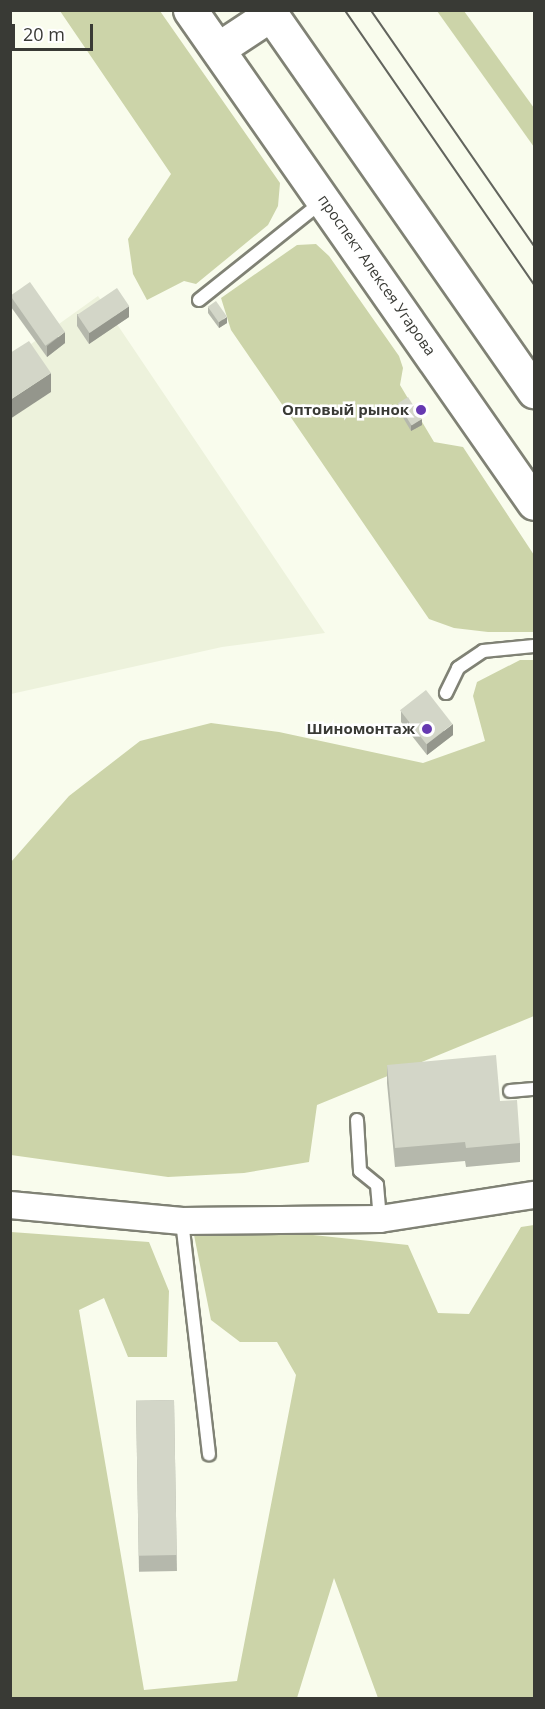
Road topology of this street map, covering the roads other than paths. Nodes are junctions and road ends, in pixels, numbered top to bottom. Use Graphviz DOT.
graph roads {
  1 [pos="190,10"];
  2 [pos="270,12"];
  3 [pos="218,49"];
  4 [pos="325,200"];
  5 [pos="199,300"];
  6 [pos="534,392"];
  7 [pos="534,502"];
  8 [pos="534,646"];
  9 [pos="446,693"];
  10 [pos="534,1089"];
  11 [pos="510,1091"];
  12 [pos="357,1120"];
  13 [pos="534,1195"];
  14 [pos="10,1205"];
  15 [pos="380,1219"];
  16 [pos="182,1221"];
  17 [pos="209,1454"];
  1 -- 3 [label="main road, проспект Алексея Угарова"];
  2 -- 3 [label="main road"];
  2 -- 6 [label="main road"];
  3 -- 4 [label="main road, проспект Алексея Угарова"];
  4 -- 5 [label="lane"];
  4 -- 7 [label="main road, проспект Алексея Угарова"];
  8 -- 9 [label="lane"];
  10 -- 11 [label="lane"];
  12 -- 15 [label="lane"];
  13 -- 15 [label="street"];
  14 -- 16 [label="street"];
  15 -- 16 [label="street"];
  16 -- 17 [label="lane"];
}
